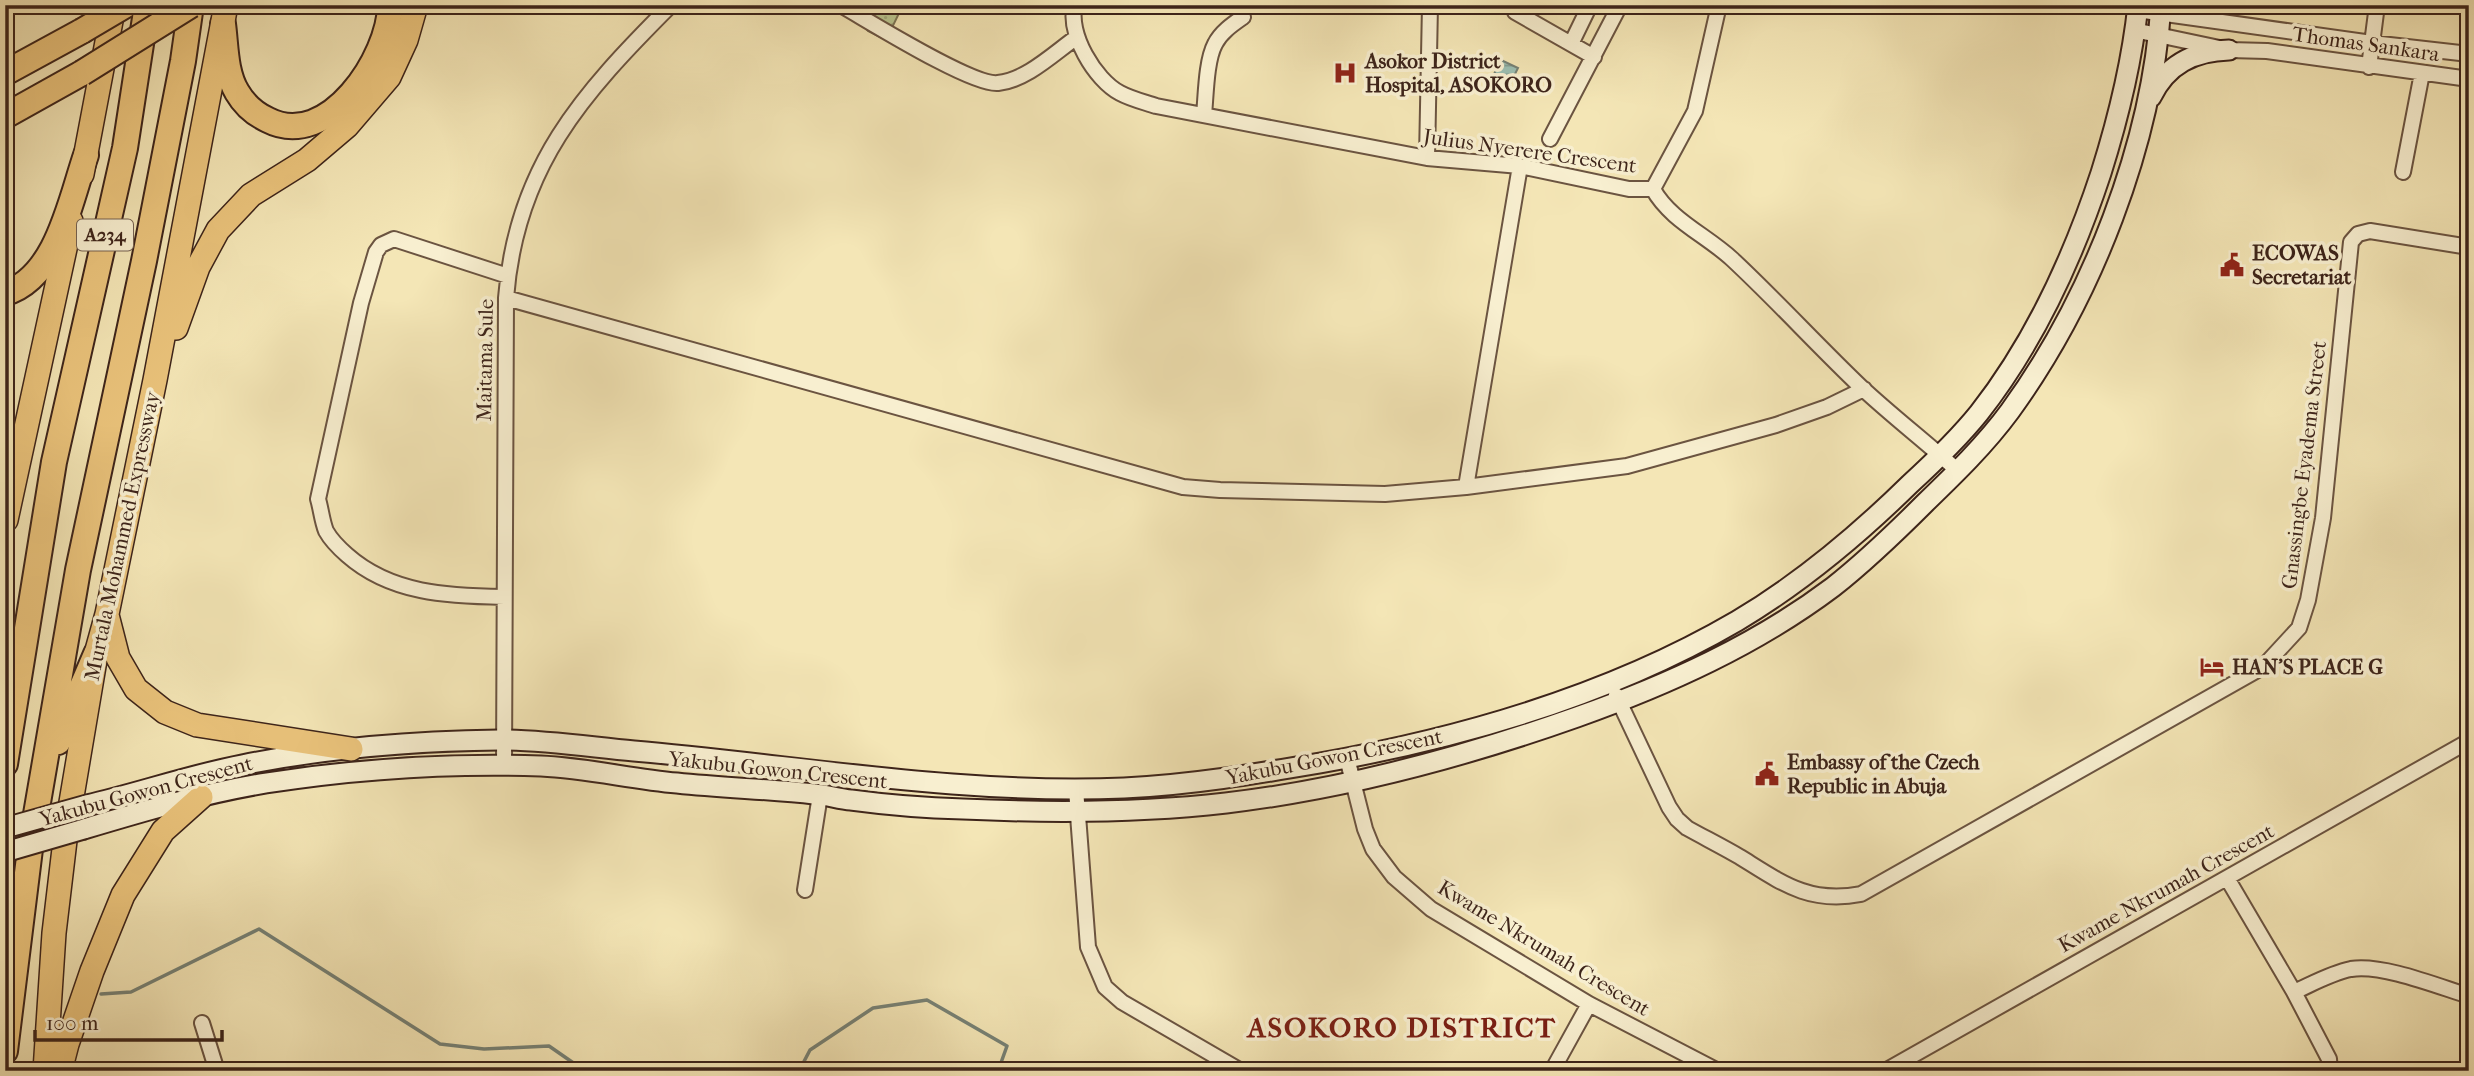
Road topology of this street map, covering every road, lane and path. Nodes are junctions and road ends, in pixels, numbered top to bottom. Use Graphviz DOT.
graph roads {
  1 [pos="114,5"];
  2 [pos="125,5"];
  3 [pos="147,5"];
  4 [pos="191,5"];
  5 [pos="390,5"];
  6 [pos="416,5"];
  7 [pos="671,5"];
  8 [pos="1075,5"];
  9 [pos="1430,5"];
  10 [pos="1514,5"];
  11 [pos="1590,5"];
  12 [pos="1620,5"];
  13 [pos="1719,5"];
  14 [pos="2377,5"];
  15 [pos="844,7"];
  16 [pos="2137,8"];
  17 [pos="2161,9"];
  18 [pos="224,14"];
  19 [pos="1243,17"];
  20 [pos="2134,30"];
  21 [pos="77,34"];
  22 [pos="2158,35"];
  23 [pos="1077,37"];
  24 [pos="2372,43"];
  25 [pos="1571,44"];
  26 [pos="2229,50"];
  27 [pos="2469,54"];
  28 [pos="5,56"];
  29 [pos="1594,57"];
  30 [pos="2369,67"];
  31 [pos="5,73"];
  32 [pos="2422,73"];
  33 [pos="2469,79"];
  34 [pos="2146,108"];
  35 [pos="1204,115"];
  36 [pos="7,116"];
  37 [pos="1550,139"];
  38 [pos="86,155"];
  39 [pos="1427,158"];
  40 [pos="1520,166"];
  41 [pos="2403,172"];
  42 [pos="1653,189"];
  43 [pos="2469,247"];
  44 [pos="508,276"];
  45 [pos="5,293"];
  46 [pos="506,298"];
  47 [pos="155,380"];
  48 [pos="1864,389"];
  49 [pos="1940,455"];
  50 [pos="1958,471"];
  51 [pos="1466,487"];
  52 [pos="5,500"];
  53 [pos="6,520"];
  54 [pos="5,525"];
  55 [pos="504,597"];
  56 [pos="107,614"];
  57 [pos="96,654"];
  58 [pos="1610,681"];
  59 [pos="1619,702"];
  60 [pos="505,740"];
  61 [pos="2469,741"];
  62 [pos="351,749"];
  63 [pos="1347,758"];
  64 [pos="5,764"];
  65 [pos="504,767"];
  66 [pos="43,778"];
  67 [pos="1352,781"];
  68 [pos="1076,789"];
  69 [pos="820,795"];
  70 [pos="201,797"];
  71 [pos="1077,812"];
  72 [pos="5,828"];
  73 [pos="5,852"];
  74 [pos="2227,878"];
  75 [pos="805,890"];
  76 [pos="2294,992"];
  77 [pos="2469,996"];
  78 [pos="1589,1004"];
  79 [pos="202,1023"];
  80 [pos="5,1051"];
  81 [pos="45,1071"];
  82 [pos="60,1071"];
  83 [pos="217,1071"];
  84 [pos="1241,1071"];
  85 [pos="1552,1071"];
  86 [pos="1718,1071"];
  87 [pos="1885,1071"];
  88 [pos="2330,1071"];
  1 -- 38 [label="highway"];
  2 -- 21 [label="highway, bridge"];
  3 -- 64 [label="highway, A234"];
  4 -- 36 [label="highway, A234, bridge"];
  4 -- 66 [label="highway, Murtala Mohammed Expressway / A234"];
  5 -- 18 [label="highway"];
  6 -- 47 [label="highway"];
  7 -- 44 [label="street, Maitama Sule"];
  8 -- 23 [label="street"];
  9 -- 39 [label="street"];
  10 -- 25 [label="street"];
  11 -- 25 [label="street"];
  12 -- 29 [label="street"];
  13 -- 42 [label="street"];
  14 -- 24 [label="street"];
  15 -- 23 [label="street"];
  16 -- 17 [label="street"];
  16 -- 20 [label="main road, Yakubu Gowon Crescent"];
  17 -- 22 [label="main road, Yakubu Gowon Crescent"];
  17 -- 24 [label="street"];
  18 -- 47 [label="highway, Murtala Mohammed Expressway"];
  19 -- 35 [label="street"];
  20 -- 22 [label="street, Thomas Sankara"];
  20 -- 49 [label="main road, Yakubu Gowon Crescent"];
  21 -- 28 [label="highway"];
  21 -- 31 [label="highway"];
  22 -- 26 [label="street, Thomas Sankara"];
  22 -- 34 [label="main road, Yakubu Gowon Crescent"];
  23 -- 35 [label="street, Julius Nyerere Crescent"];
  24 -- 27 [label="street"];
  24 -- 30 [label="street"];
  25 -- 29 [label="street"];
  26 -- 30 [label="street, Thomas Sankara"];
  26 -- 34 [label="main road"];
  29 -- 37 [label="street"];
  30 -- 32 [label="street, Thomas Sankara"];
  32 -- 33 [label="street, Thomas Sankara"];
  32 -- 41 [label="street"];
  34 -- 50 [label="main road, Yakubu Gowon Crescent"];
  35 -- 39 [label="street, Julius Nyerere Crescent"];
  38 -- 45 [label="highway"];
  38 -- 53 [label="highway"];
  39 -- 40 [label="street, Julius Nyerere Crescent"];
  40 -- 42 [label="street, Julius Nyerere Crescent"];
  40 -- 51 [label="street"];
  42 -- 48 [label="street, Julius Nyerere Crescent"];
  43 -- 59 [label="street, Gnassingbe Eyadema Street"];
  44 -- 46 [label="street, Maitama Sule"];
  44 -- 55 [label="street"];
  46 -- 51 [label="street"];
  46 -- 55 [label="street, Maitama Sule"];
  47 -- 56 [label="highway, Murtala Mohammed Expressway"];
  48 -- 49 [label="street, Julius Nyerere Crescent"];
  48 -- 51 [label="street"];
  49 -- 50 [label="street, Julius Nyerere Crescent"];
  49 -- 58 [label="main road, Yakubu Gowon Crescent"];
  50 -- 59 [label="main road, Yakubu Gowon Crescent"];
  52 -- 53 [label="highway"];
  53 -- 54 [label="highway"];
  55 -- 60 [label="street, Maitama Sule"];
  56 -- 57 [label="highway, Murtala Mohammed Expressway"];
  56 -- 62 [label="highway"];
  57 -- 66 [label="highway"];
  57 -- 81 [label="highway, Murtala Mohammed Expressway"];
  58 -- 59 [label="street, Gnassingbe Eyadema Street"];
  58 -- 63 [label="main road, Yakubu Gowon Crescent"];
  59 -- 67 [label="main road, Yakubu Gowon Crescent"];
  60 -- 62 [label="main road, Yakubu Gowon Crescent"];
  60 -- 65 [label="street, Maitama Sule"];
  60 -- 68 [label="main road, Yakubu Gowon Crescent"];
  61 -- 74 [label="street, Kwame Nkrumah Crescent"];
  62 -- 72 [label="main road, Yakubu Gowon Crescent, bridge"];
  63 -- 67 [label="street, Kwame Nkrumah Crescent"];
  63 -- 68 [label="main road, Yakubu Gowon Crescent"];
  65 -- 69 [label="main road, Yakubu Gowon Crescent"];
  65 -- 70 [label="main road, Yakubu Gowon Crescent"];
  66 -- 80 [label="highway, Murtala Mohammed Expressway"];
  67 -- 71 [label="main road, Yakubu Gowon Crescent"];
  67 -- 78 [label="street, Kwame Nkrumah Crescent"];
  68 -- 71 [label="street"];
  69 -- 71 [label="main road, Yakubu Gowon Crescent"];
  69 -- 75 [label="street"];
  70 -- 73 [label="main road, Yakubu Gowon Crescent, bridge"];
  70 -- 82 [label="highway"];
  71 -- 84 [label="street"];
  74 -- 76 [label="street"];
  74 -- 87 [label="street, Kwame Nkrumah Crescent"];
  76 -- 77 [label="street"];
  76 -- 88 [label="street"];
  78 -- 85 [label="street"];
  78 -- 86 [label="street, Kwame Nkrumah Crescent"];
  79 -- 83 [label="street"];
}
